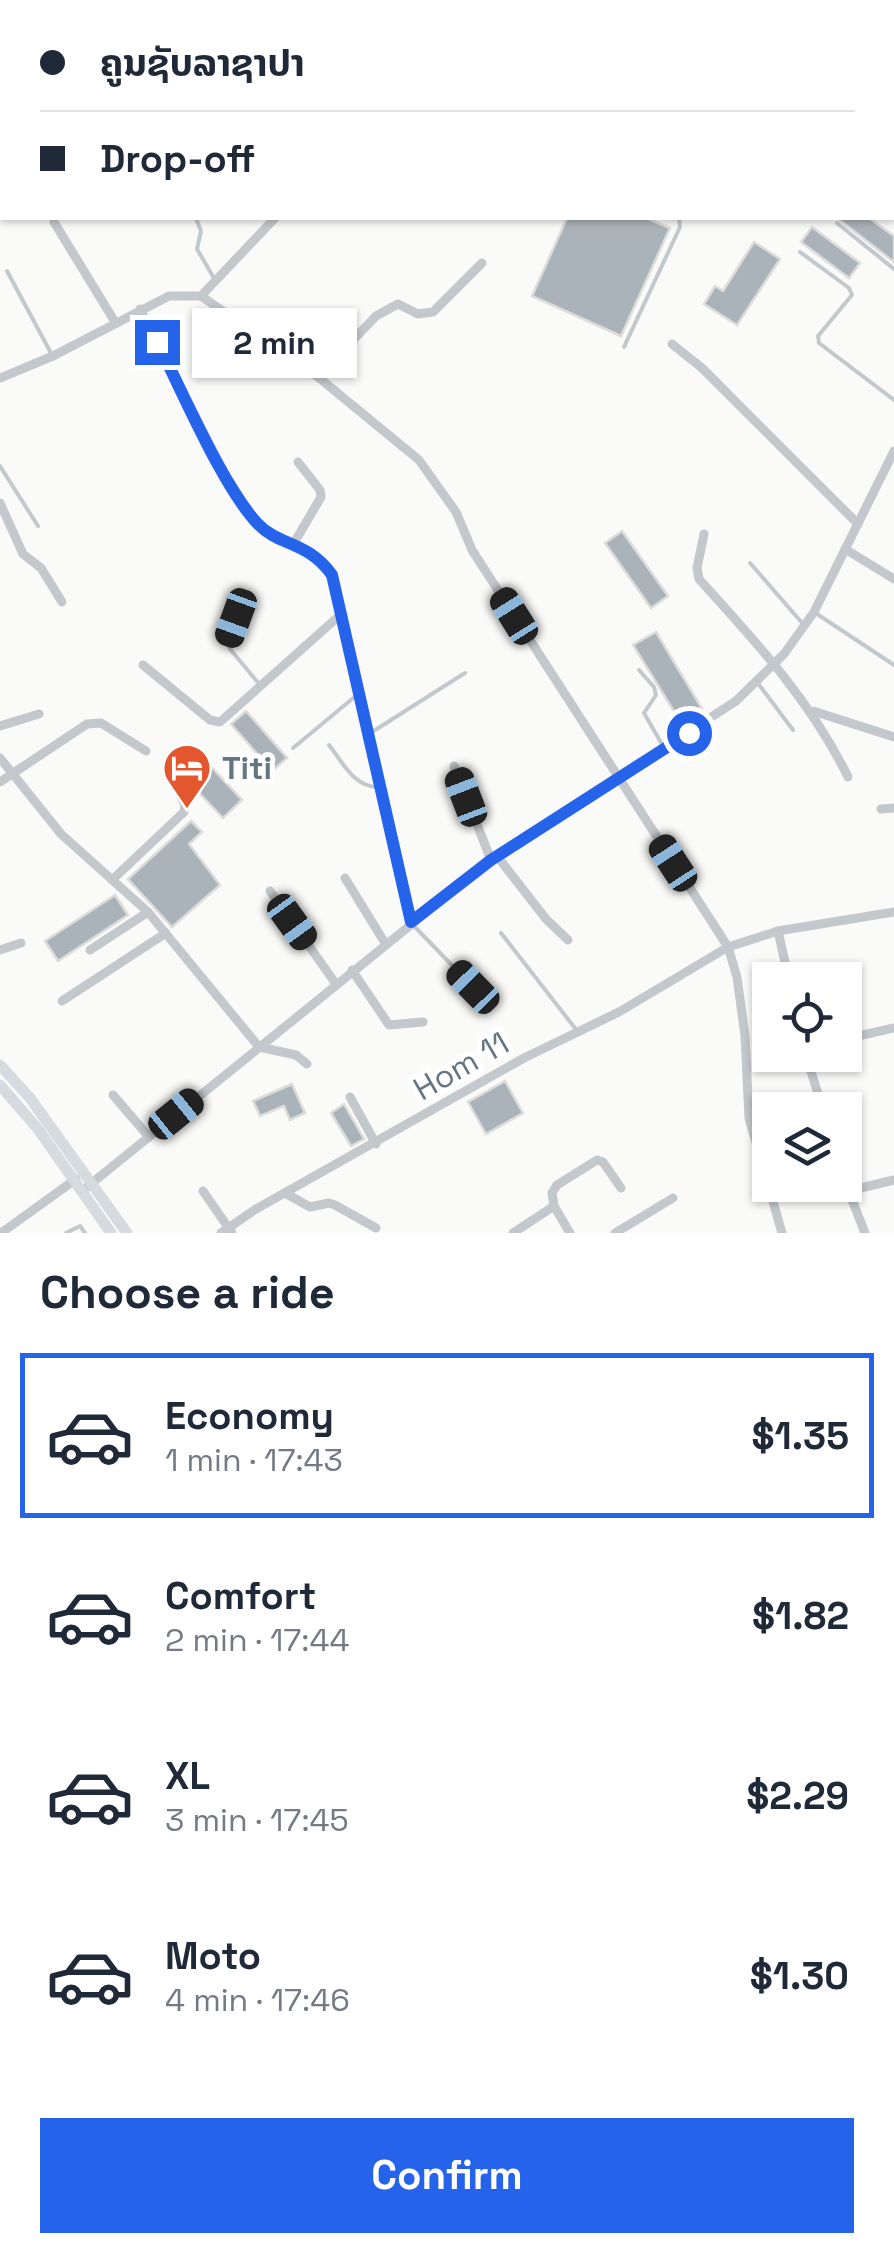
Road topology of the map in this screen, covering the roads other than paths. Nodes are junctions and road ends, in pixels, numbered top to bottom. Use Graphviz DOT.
graph roads {
  1 [pos="197,220"];
  2 [pos="273,220"];
  3 [pos="678,220"];
  4 [pos="54,222"];
  5 [pos="838,223"];
  6 [pos="800,252"];
  7 [pos="482,263"];
  8 [pos="894,269"];
  9 [pos="7,271"];
  10 [pos="216,280"];
  11 [pos="201,296"];
  12 [pos="140,309"];
  13 [pos="115,322"];
  14 [pos="672,344"];
  15 [pos="624,346"];
  16 [pos="53,356"];
  17 [pos="318,377"];
  18 [pos="0,378"];
  19 [pos="894,400"];
  20 [pos="894,451"];
  21 [pos="298,462"];
  22 [pos="0,466"];
  23 [pos="0,503"];
  24 [pos="858,524"];
  25 [pos="38,526"];
  26 [pos="704,534"];
  27 [pos="294,542"];
  28 [pos="846,548"];
  29 [pos="750,563"];
  30 [pos="894,579"];
  31 [pos="62,602"];
  32 [pos="814,612"];
  33 [pos="339,616"];
  34 [pos="236,618"];
  35 [pos="804,626"];
  36 [pos="775,662"];
  37 [pos="142,665"];
  38 [pos="894,666"];
  39 [pos="639,670"];
  40 [pos="465,674"];
  41 [pos="756,681"];
  42 [pos="261,686"];
  43 [pos="357,695"];
  44 [pos="811,710"];
  45 [pos="39,714"];
  46 [pos="0,726"];
  47 [pos="793,730"];
  48 [pos="366,736"];
  49 [pos="894,736"];
  50 [pos="329,745"];
  51 [pos="293,748"];
  52 [pos="665,749"];
  53 [pos="146,751"];
  54 [pos="0,758"];
  55 [pos="454,766"];
  56 [pos="12,775"];
  57 [pos="171,776"];
  58 [pos="848,777"];
  59 [pos="618,780"];
  60 [pos="0,782"];
  61 [pos="378,788"];
  62 [pos="894,808"];
  63 [pos="881,809"];
  64 [pos="494,858"];
  65 [pos="345,878"];
  66 [pos="112,880"];
  67 [pos="270,892"];
  68 [pos="148,912"];
  69 [pos="894,912"];
  70 [pos="411,922"];
  71 [pos="778,931"];
  72 [pos="166,933"];
  73 [pos="501,933"];
  74 [pos="568,940"];
  75 [pos="22,943"];
  76 [pos="385,943"];
  77 [pos="728,947"];
  78 [pos="0,950"];
  79 [pos="90,950"];
  80 [pos="785,962"];
  81 [pos="352,970"];
  82 [pos="336,984"];
  83 [pos="473,987"];
  84 [pos="62,1001"];
  85 [pos="422,1022"];
  86 [pos="894,1028"];
  87 [pos="578,1032"];
  88 [pos="862,1035"];
  89 [pos="259,1046"];
  90 [pos="306,1064"];
  91 [pos="0,1065"];
  92 [pos="0,1085"];
  93 [pos="114,1094"];
  94 [pos="350,1098"];
  95 [pos="149,1137"];
  96 [pos="376,1144"];
  97 [pos="894,1180"];
  98 [pos="82,1183"];
  99 [pos="862,1184"];
  100 [pos="621,1188"];
  101 [pos="203,1191"];
  102 [pos="285,1193"];
  103 [pos="673,1198"];
  104 [pos="852,1202"];
  105 [pos="554,1206"];
  106 [pos="376,1228"];
  107 [pos="227,1231"];
  108 [pos="0,1233"];
  109 [pos="66,1233"];
  110 [pos="85,1233"];
  111 [pos="111,1233"];
  112 [pos="126,1233"];
  113 [pos="513,1233"];
  114 [pos="570,1233"];
  115 [pos="615,1233"];
  116 [pos="782,1233"];
  117 [pos="864,1233"];
  1 -- 10 [label="lane"];
  2 -- 10 [label="street"];
  3 -- 15 [label="lane"];
  4 -- 13 [label="street"];
  5 -- 8 [label="lane"];
  6 -- 19 [label="lane"];
  7 -- 17 [label="street"];
  9 -- 16 [label="lane"];
  10 -- 11 [label="street"];
  11 -- 12 [label="street"];
  11 -- 17 [label="street"];
  12 -- 13 [label="street"];
  12 -- 27 [label="street"];
  13 -- 16 [label="street"];
  14 -- 24 [label="street"];
  16 -- 18 [label="street"];
  17 -- 59 [label="street"];
  20 -- 24 [label="street"];
  21 -- 27 [label="street"];
  22 -- 25 [label="lane"];
  23 -- 31 [label="street"];
  24 -- 28 [label="street"];
  26 -- 36 [label="street"];
  27 -- 33 [label="street"];
  28 -- 30 [label="street"];
  28 -- 32 [label="street"];
  29 -- 35 [label="lane"];
  32 -- 35 [label="street"];
  32 -- 38 [label="lane"];
  33 -- 42 [label="street"];
  33 -- 43 [label="street"];
  34 -- 42 [label="lane"];
  35 -- 36 [label="street"];
  36 -- 41 [label="street"];
  36 -- 44 [label="street"];
  37 -- 42 [label="street"];
  39 -- 52 [label="lane"];
  40 -- 48 [label="lane"];
  41 -- 47 [label="lane"];
  41 -- 52 [label="street"];
  43 -- 48 [label="street"];
  43 -- 51 [label="lane"];
  44 -- 49 [label="street"];
  44 -- 58 [label="street"];
  45 -- 46 [label="street"];
  48 -- 61 [label="street"];
  50 -- 61 [label="lane"];
  52 -- 59 [label="street"];
  53 -- 56 [label="street"];
  54 -- 56 [label="street"];
  55 -- 64 [label="street"];
  56 -- 60 [label="street"];
  56 -- 66 [label="street"];
  57 -- 66 [label="street"];
  59 -- 64 [label="street"];
  59 -- 77 [label="street"];
  61 -- 70 [label="street"];
  62 -- 63 [label="street"];
  64 -- 70 [label="street"];
  64 -- 74 [label="street"];
  65 -- 76 [label="street"];
  66 -- 68 [label="street"];
  67 -- 82 [label="street"];
  68 -- 72 [label="street"];
  68 -- 79 [label="street"];
  69 -- 71 [label="street, Hom 11"];
  70 -- 76 [label="street"];
  70 -- 83 [label="lane"];
  71 -- 77 [label="street, Hom 11"];
  71 -- 80 [label="street"];
  72 -- 84 [label="street"];
  72 -- 89 [label="street"];
  73 -- 87 [label="lane"];
  75 -- 78 [label="street"];
  76 -- 81 [label="street"];
  77 -- 87 [label="street, Hom 11"];
  77 -- 116 [label="street"];
  81 -- 82 [label="street"];
  81 -- 85 [label="street"];
  82 -- 89 [label="street"];
  86 -- 88 [label="street"];
  87 -- 96 [label="street, Hom 11"];
  89 -- 90 [label="street"];
  89 -- 95 [label="street"];
  91 -- 98 [label="main road"];
  92 -- 98 [label="main road"];
  93 -- 95 [label="street"];
  94 -- 96 [label="street"];
  95 -- 98 [label="street"];
  96 -- 102 [label="street, Hom 11"];
  97 -- 99 [label="street"];
  98 -- 108 [label="street"];
  98 -- 111 [label="main road"];
  98 -- 112 [label="main road"];
  100 -- 105 [label="street"];
  101 -- 107 [label="street"];
  102 -- 106 [label="street"];
  102 -- 107 [label="street, Hom 11"];
  103 -- 115 [label="street"];
  104 -- 117 [label="street"];
  105 -- 113 [label="street"];
  105 -- 114 [label="street"];
  109 -- 110 [label="lane"];
}
